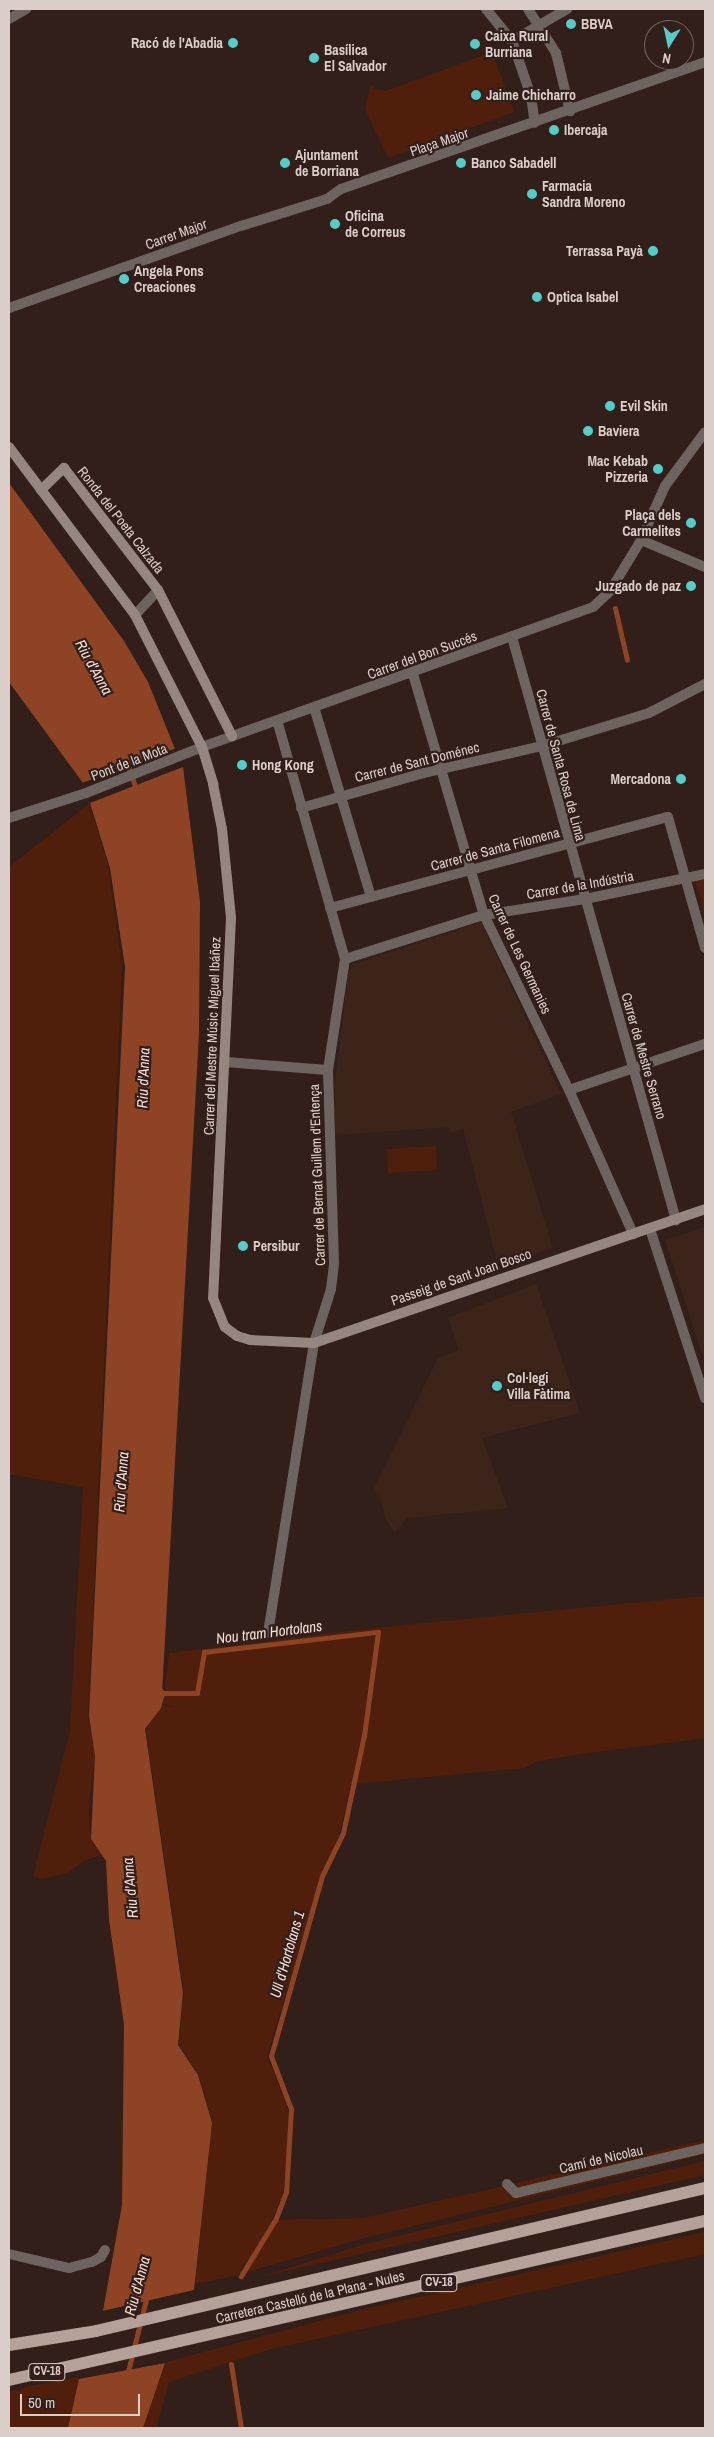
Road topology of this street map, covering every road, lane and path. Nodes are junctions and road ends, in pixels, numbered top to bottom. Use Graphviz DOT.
graph roads {
  1 [pos="26,9"];
  2 [pos="486,9"];
  3 [pos="528,9"];
  4 [pos="567,9"];
  5 [pos="9,19"];
  6 [pos="540,24"];
  7 [pos="512,41"];
  8 [pos="705,62"];
  9 [pos="570,111"];
  10 [pos="535,123"];
  11 [pos="352,186"];
  12 [pos="9,308"];
  13 [pos="705,432"];
  14 [pos="9,447"];
  15 [pos="41,490"];
  16 [pos="641,540"];
  17 [pos="705,567"];
  18 [pos="158,590"];
  19 [pos="134,615"];
  20 [pos="512,638"];
  21 [pos="414,674"];
  22 [pos="705,684"];
  23 [pos="314,707"];
  24 [pos="277,720"];
  25 [pos="232,736"];
  26 [pos="542,746"];
  27 [pos="202,747"];
  28 [pos="181,756"];
  29 [pos="441,770"];
  30 [pos="340,797"];
  31 [pos="301,808"];
  32 [pos="9,818"];
  33 [pos="568,843"];
  34 [pos="469,870"];
  35 [pos="705,874"];
  36 [pos="684,880"];
  37 [pos="371,897"];
  38 [pos="585,899"];
  39 [pos="330,908"];
  40 [pos="484,915"];
  41 [pos="705,948"];
  42 [pos="345,959"];
  43 [pos="705,1044"];
  44 [pos="225,1062"];
  45 [pos="632,1067"];
  46 [pos="328,1070"];
  47 [pos="569,1090"];
  48 [pos="705,1209"];
  49 [pos="676,1220"];
  50 [pos="650,1229"];
  51 [pos="633,1234"];
  52 [pos="225,1327"];
  53 [pos="314,1342"];
  54 [pos="705,1398"];
  55 [pos="268,1633"];
  56 [pos="705,2148"];
  57 [pos="507,2184"];
  58 [pos="705,2188"];
  59 [pos="705,2221"];
  60 [pos="105,2250"];
  61 [pos="9,2254"];
  62 [pos="9,2345"];
  63 [pos="9,2380"];
  1 -- 5 [label="street"];
  2 -- 7 [label="street"];
  3 -- 6 [label="street"];
  4 -- 6 [label="street"];
  6 -- 7 [label="street"];
  6 -- 9 [label="street"];
  7 -- 10 [label="street"];
  8 -- 9 [label="street, Plaça Major"];
  9 -- 10 [label="street, Plaça Major"];
  10 -- 11 [label="street, Plaça Major"];
  11 -- 12 [label="street, Carrer Major"];
  13 -- 16 [label="street, Carrer del Bon Succés"];
  14 -- 15 [label="street"];
  15 -- 18 [label="street, Ronda del Poeta Calzada"];
  15 -- 19 [label="street"];
  16 -- 17 [label="street"];
  16 -- 20 [label="street, Carrer del Bon Succés"];
  18 -- 19 [label="street, Ronda del Poeta Calzada"];
  18 -- 25 [label="street, Ronda del Poeta Calzada"];
  19 -- 27 [label="street"];
  20 -- 21 [label="street, Carrer del Bon Succés"];
  20 -- 26 [label="street, Carrer de Santa Rosa de Lima"];
  21 -- 23 [label="street, Carrer del Bon Succés"];
  21 -- 29 [label="street, Carrer de Les Germanies"];
  22 -- 26 [label="street, Carrer de Sant Doménec"];
  23 -- 24 [label="street, Carrer del Bon Succés"];
  23 -- 30 [label="street"];
  24 -- 25 [label="street, Carrer del Bon Succés"];
  24 -- 31 [label="street, Carrer de Bernat Guillem d'Entença"];
  25 -- 27 [label="street, Carrer del Bon Succés"];
  26 -- 29 [label="street, Carrer de Sant Doménec"];
  26 -- 33 [label="street, Carrer de Santa Rosa de Lima"];
  27 -- 28 [label="street, Carrer del Bon Succés"];
  27 -- 44 [label="street, Carrer del Mestre Músic Miguel Ibáñez"];
  28 -- 32 [label="street, Pont de la Mota"];
  29 -- 30 [label="street, Carrer de Sant Doménec"];
  29 -- 34 [label="street, Carrer de Les Germanies"];
  30 -- 31 [label="street, Carrer de Sant Doménec"];
  30 -- 37 [label="street"];
  31 -- 39 [label="street, Carrer de Bernat Guillem d'Entença"];
  33 -- 34 [label="street, Carrer de Santa Filomena"];
  33 -- 36 [label="street, Carrer de Santa Filomena"];
  33 -- 38 [label="street, Carrer de Santa Rosa de Lima"];
  34 -- 37 [label="street, Carrer de Santa Filomena"];
  34 -- 40 [label="street, Carrer de Les Germanies"];
  35 -- 36 [label="street, Carrer de la Indústria"];
  36 -- 38 [label="street, Carrer de la Indústria"];
  36 -- 41 [label="street"];
  37 -- 39 [label="street, Carrer de Santa Filomena"];
  38 -- 40 [label="street, Carrer de la Indústria"];
  38 -- 45 [label="street, Carrer de Mestre Serrano"];
  39 -- 42 [label="street, Carrer de Bernat Guillem d'Entença"];
  40 -- 42 [label="street, Carrer de la Indústria"];
  40 -- 47 [label="street, Carrer de Les Germanies"];
  42 -- 46 [label="street, Carrer de Bernat Guillem d'Entença"];
  43 -- 45 [label="street"];
  44 -- 46 [label="street"];
  44 -- 52 [label="street, Carrer del Mestre Músic Miguel Ibáñez"];
  45 -- 47 [label="street"];
  45 -- 49 [label="street, Carrer de Mestre Serrano"];
  46 -- 53 [label="street, Carrer de Bernat Guillem d'Entença"];
  47 -- 51 [label="street, Carrer de Les Germanies"];
  48 -- 49 [label="street, Passeig de Sant Joan Bosco"];
  49 -- 50 [label="street, Passeig de Sant Joan Bosco"];
  50 -- 51 [label="street, Passeig de Sant Joan Bosco"];
  50 -- 54 [label="street"];
  51 -- 53 [label="street, Passeig de Sant Joan Bosco"];
  52 -- 53 [label="street, Passeig de Sant Joan Bosco"];
  53 -- 55 [label="street, Carrer de Bernat Guillem d'Entença"];
  56 -- 57 [label="street, Camí de Nicolau"];
  58 -- 62 [label="main road, Carretera Castelló de la Plana - Nules / CV-18"];
  59 -- 63 [label="main road, Carretera Castelló de la Plana - Nules / CV-18"];
  60 -- 61 [label="street"];
}
